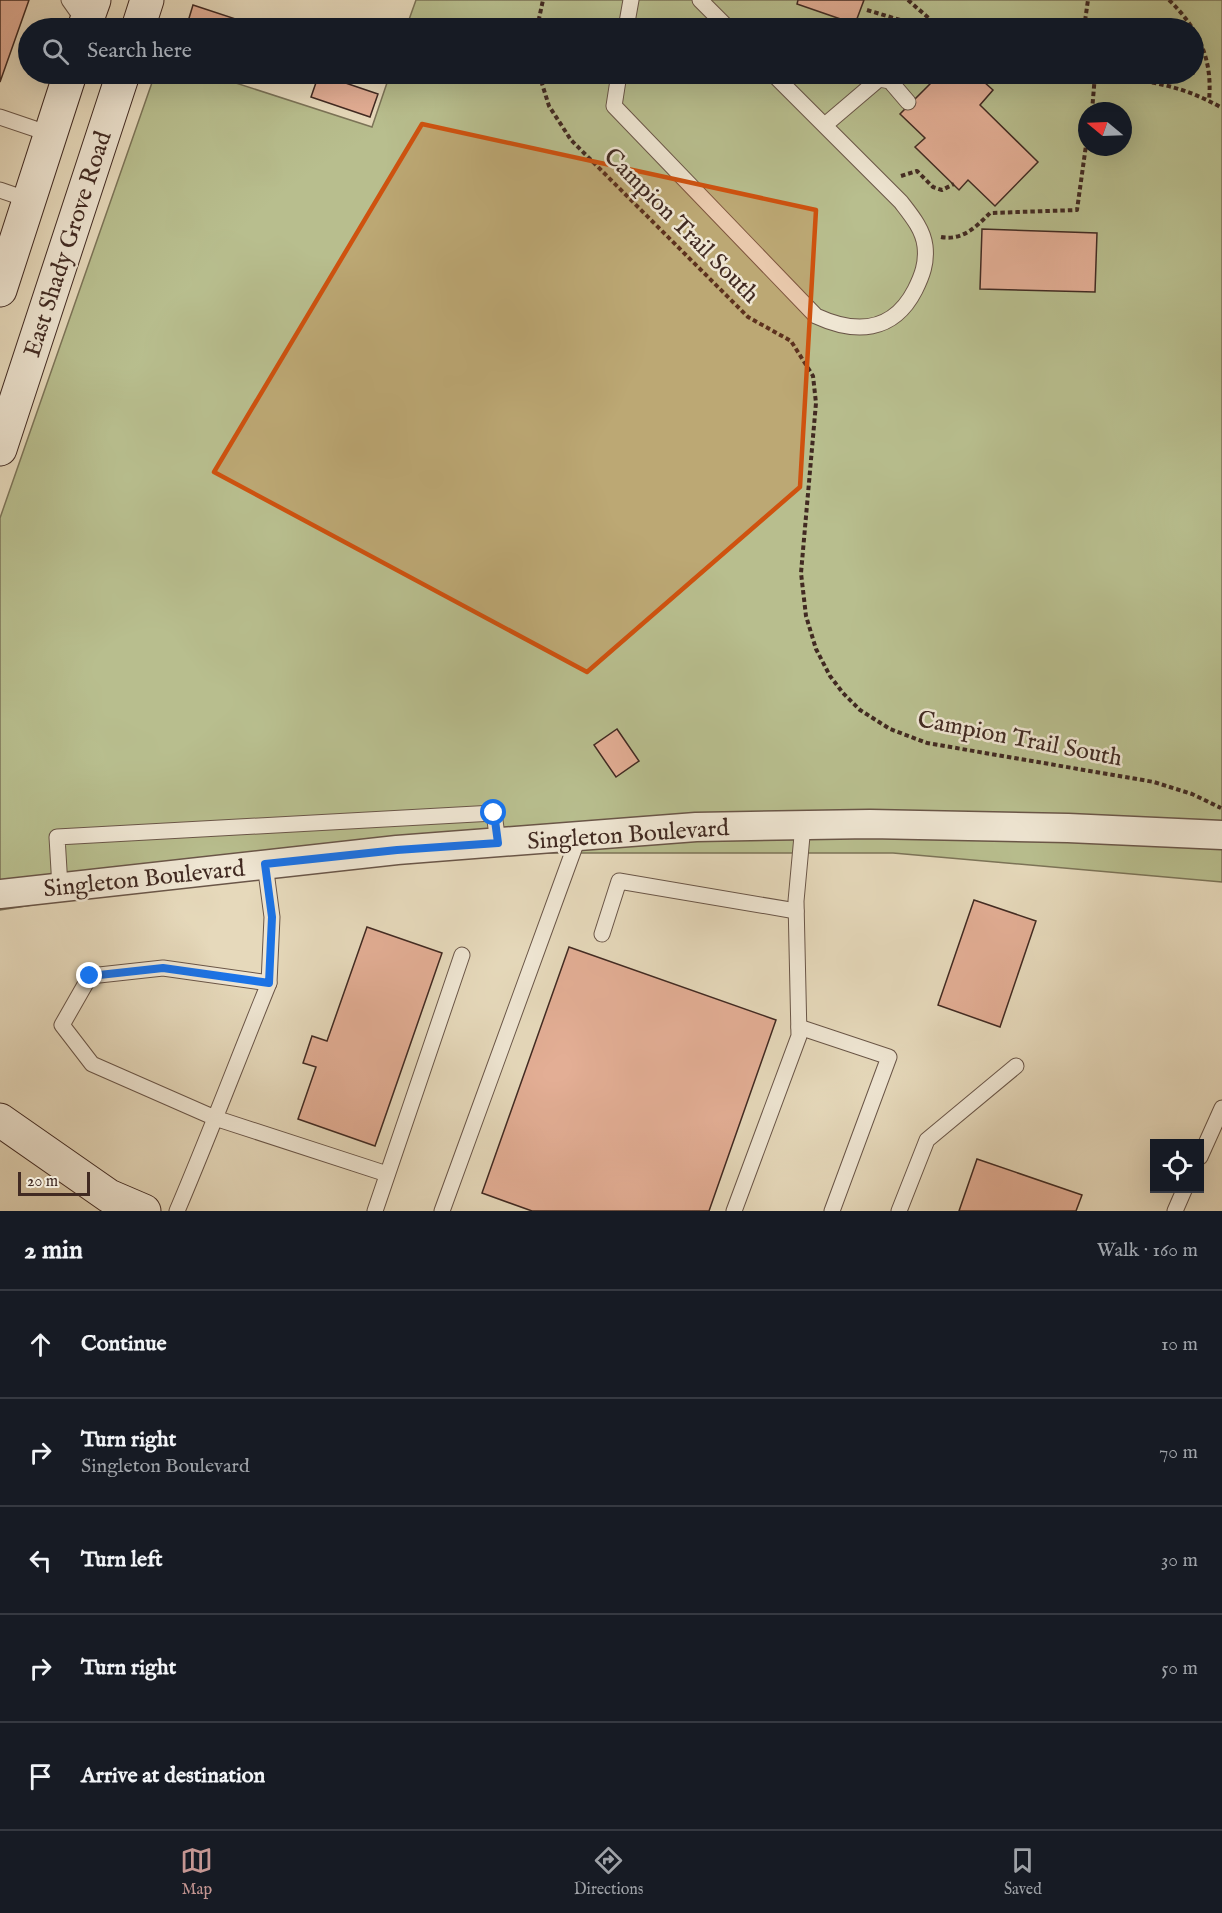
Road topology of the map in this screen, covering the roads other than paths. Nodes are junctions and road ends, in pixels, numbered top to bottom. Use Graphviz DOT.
graph roads {
  1 [pos="147,0"];
  2 [pos="631,0"];
  3 [pos="700,0"];
  4 [pos="141,18"];
  5 [pos="628,18"];
  6 [pos="718,18"];
  7 [pos="67,84"];
  8 [pos="120,84"];
  9 [pos="617,84"];
  10 [pos="783,84"];
  11 [pos="874,84"];
  12 [pos="893,84"];
  13 [pos="908,102"];
  14 [pos="0,117"];
  15 [pos="825,125"];
  16 [pos="50,134"];
  17 [pos="15,195"];
  18 [pos="0,290"];
  19 [pos="0,449"];
  20 [pos="803,825"];
  21 [pos="1222,835"];
  22 [pos="578,837"];
  23 [pos="498,843"];
  24 [pos="265,864"];
  25 [pos="60,887"];
  26 [pos="0,894"];
  27 [pos="796,911"];
  28 [pos="602,934"];
  29 [pos="462,955"];
  30 [pos="269,983"];
  31 [pos="799,1027"];
  32 [pos="1016,1066"];
  33 [pos="1222,1108"];
  34 [pos="215,1118"];
  35 [pos="0,1120"];
  36 [pos="1204,1148"];
  37 [pos="387,1174"];
  38 [pos="1183,1193"];
  39 [pos="144,1211"];
  40 [pos="177,1211"];
  41 [pos="375,1211"];
  42 [pos="442,1211"];
  43 [pos="734,1211"];
  44 [pos="832,1211"];
  45 [pos="899,1211"];
  46 [pos="1175,1211"];
  1 -- 4 [label="main road"];
  2 -- 5 [label="lane"];
  3 -- 6 [label="lane"];
  7 -- 16 [label="main road, East Shady Grove Road"];
  8 -- 19 [label="main road, East Shady Grove Road"];
  9 -- 15 [label="lane"];
  10 -- 15 [label="lane"];
  11 -- 15 [label="lane"];
  12 -- 13 [label="lane"];
  14 -- 16 [label="lane"];
  16 -- 17 [label="main road, East Shady Grove Road"];
  17 -- 18 [label="main road, East Shady Grove Road"];
  20 -- 21 [label="street, Singleton Boulevard"];
  20 -- 22 [label="street, Singleton Boulevard"];
  20 -- 27 [label="lane"];
  22 -- 23 [label="street, Singleton Boulevard"];
  22 -- 42 [label="lane"];
  23 -- 24 [label="street, Singleton Boulevard"];
  23 -- 25 [label="lane"];
  24 -- 25 [label="street, Singleton Boulevard"];
  24 -- 30 [label="lane"];
  25 -- 26 [label="street, Singleton Boulevard"];
  27 -- 28 [label="lane"];
  27 -- 31 [label="lane"];
  29 -- 37 [label="lane"];
  30 -- 34 [label="lane"];
  30 -- 34 [label="lane"];
  31 -- 43 [label="lane"];
  31 -- 44 [label="lane"];
  32 -- 45 [label="lane"];
  33 -- 36 [label="lane"];
  34 -- 37 [label="lane"];
  34 -- 40 [label="lane"];
  35 -- 39 [label="main road"];
  37 -- 41 [label="lane"];
  38 -- 46 [label="lane"];
}
